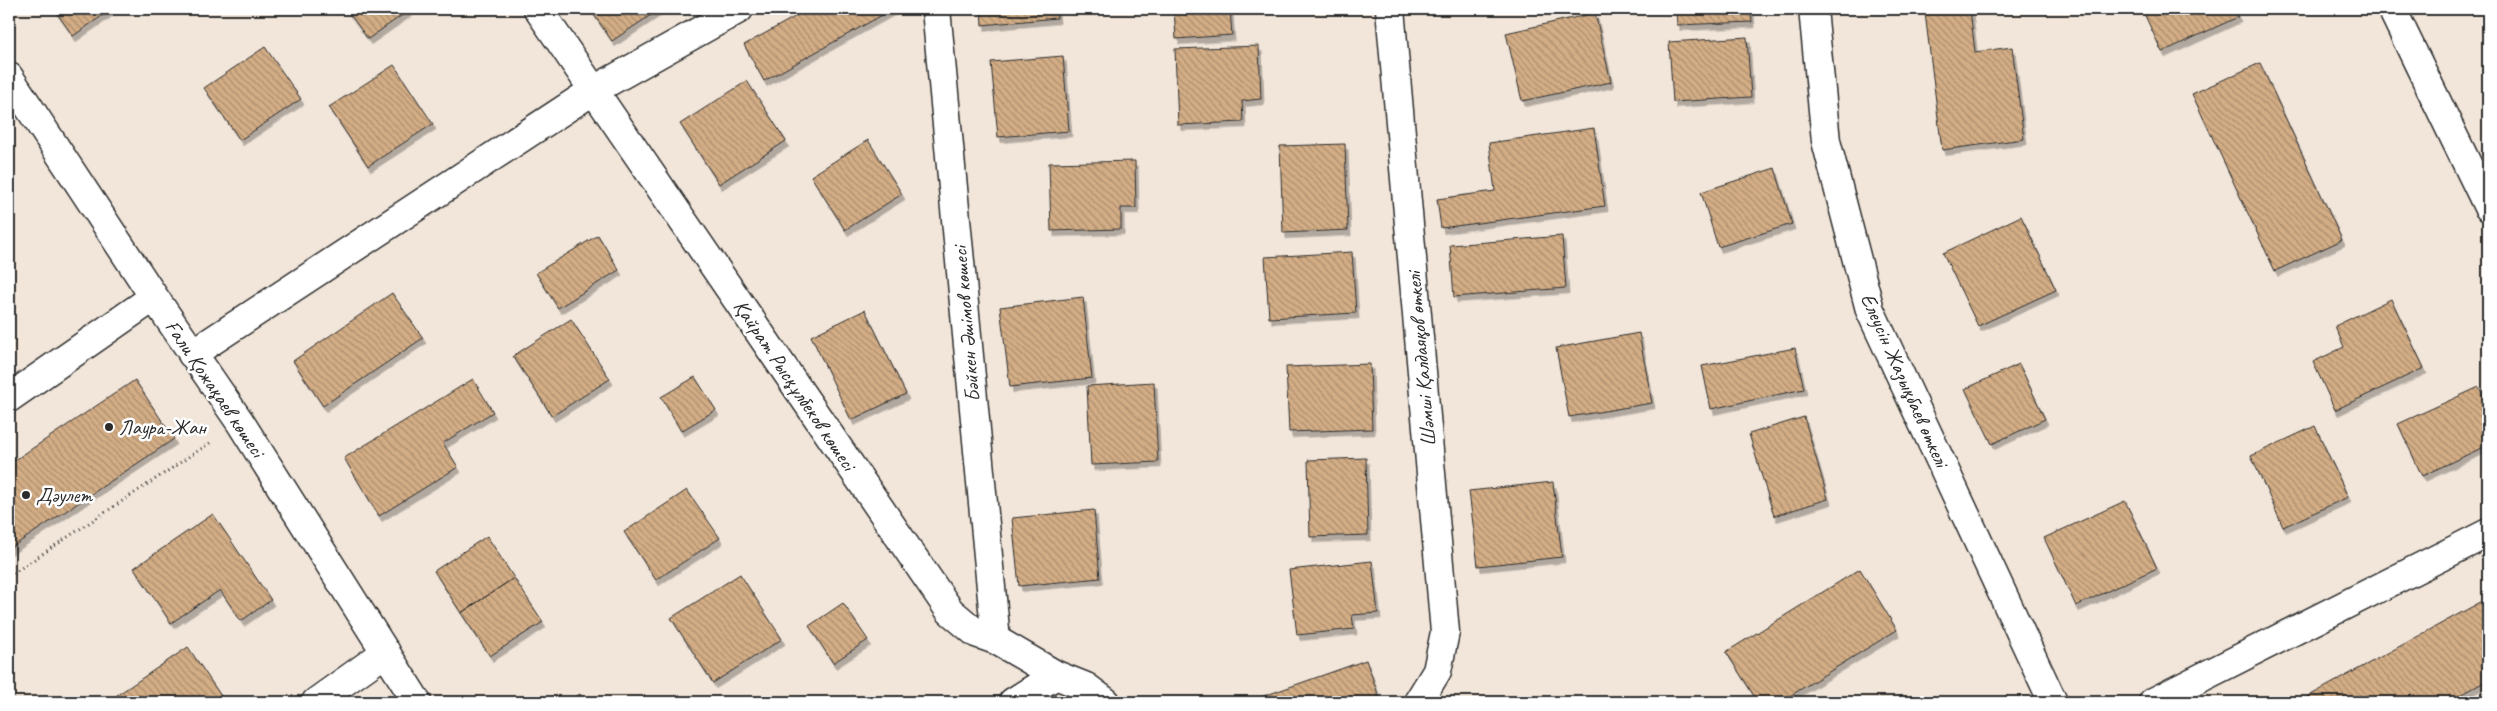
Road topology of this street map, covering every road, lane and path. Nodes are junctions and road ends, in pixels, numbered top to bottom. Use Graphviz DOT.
graph roads {
  1 [pos="538,9"];
  2 [pos="739,9"];
  3 [pos="936,9"];
  4 [pos="1390,9"];
  5 [pos="1813,9"];
  6 [pos="2392,9"];
  7 [pos="9,77"];
  8 [pos="594,90"];
  9 [pos="2488,207"];
  10 [pos="154,297"];
  11 [pos="192,354"];
  12 [pos="9,398"];
  13 [pos="240,422"];
  14 [pos="2488,533"];
  15 [pos="9,576"];
  16 [pos="996,640"];
  17 [pos="386,652"];
  18 [pos="1056,674"];
  19 [pos="316,702"];
  20 [pos="417,702"];
  21 [pos="1013,702"];
  22 [pos="1106,702"];
  23 [pos="1418,702"];
  24 [pos="2053,702"];
  25 [pos="2153,702"];
  1 -- 8 [label="street, Қайрат Рысқұлбеков көшесі"];
  2 -- 8 [label="street"];
  3 -- 16 [label="street, Бәйкен Әшімов көшесі"];
  4 -- 23 [label="street, Шәмші Қалдаяқов өткелі"];
  5 -- 24 [label="street, Елеусін Жазықбаев өткелі"];
  6 -- 9 [label="street"];
  7 -- 10 [label="street, Ғали Қожақаев көшесі"];
  8 -- 11 [label="street"];
  8 -- 16 [label="street, Қайрат Рысқұлбеков көшесі"];
  10 -- 11 [label="street, Ғали Қожақаев көшесі"];
  10 -- 12 [label="street"];
  11 -- 13 [label="street, Ғали Қожақаев көшесі"];
  13 -- 15 [label="path"];
  13 -- 17 [label="street, Ғали Қожақаев көшесі"];
  14 -- 25 [label="street"];
  16 -- 18 [label="street, Қайрат Рысқұлбеков көшесі"];
  17 -- 19 [label="street"];
  17 -- 20 [label="street, Ғали Қожақаев көшесі"];
  18 -- 21 [label="street"];
  18 -- 22 [label="street, Қайрат Рысқұлбеков көшесі"];
}
